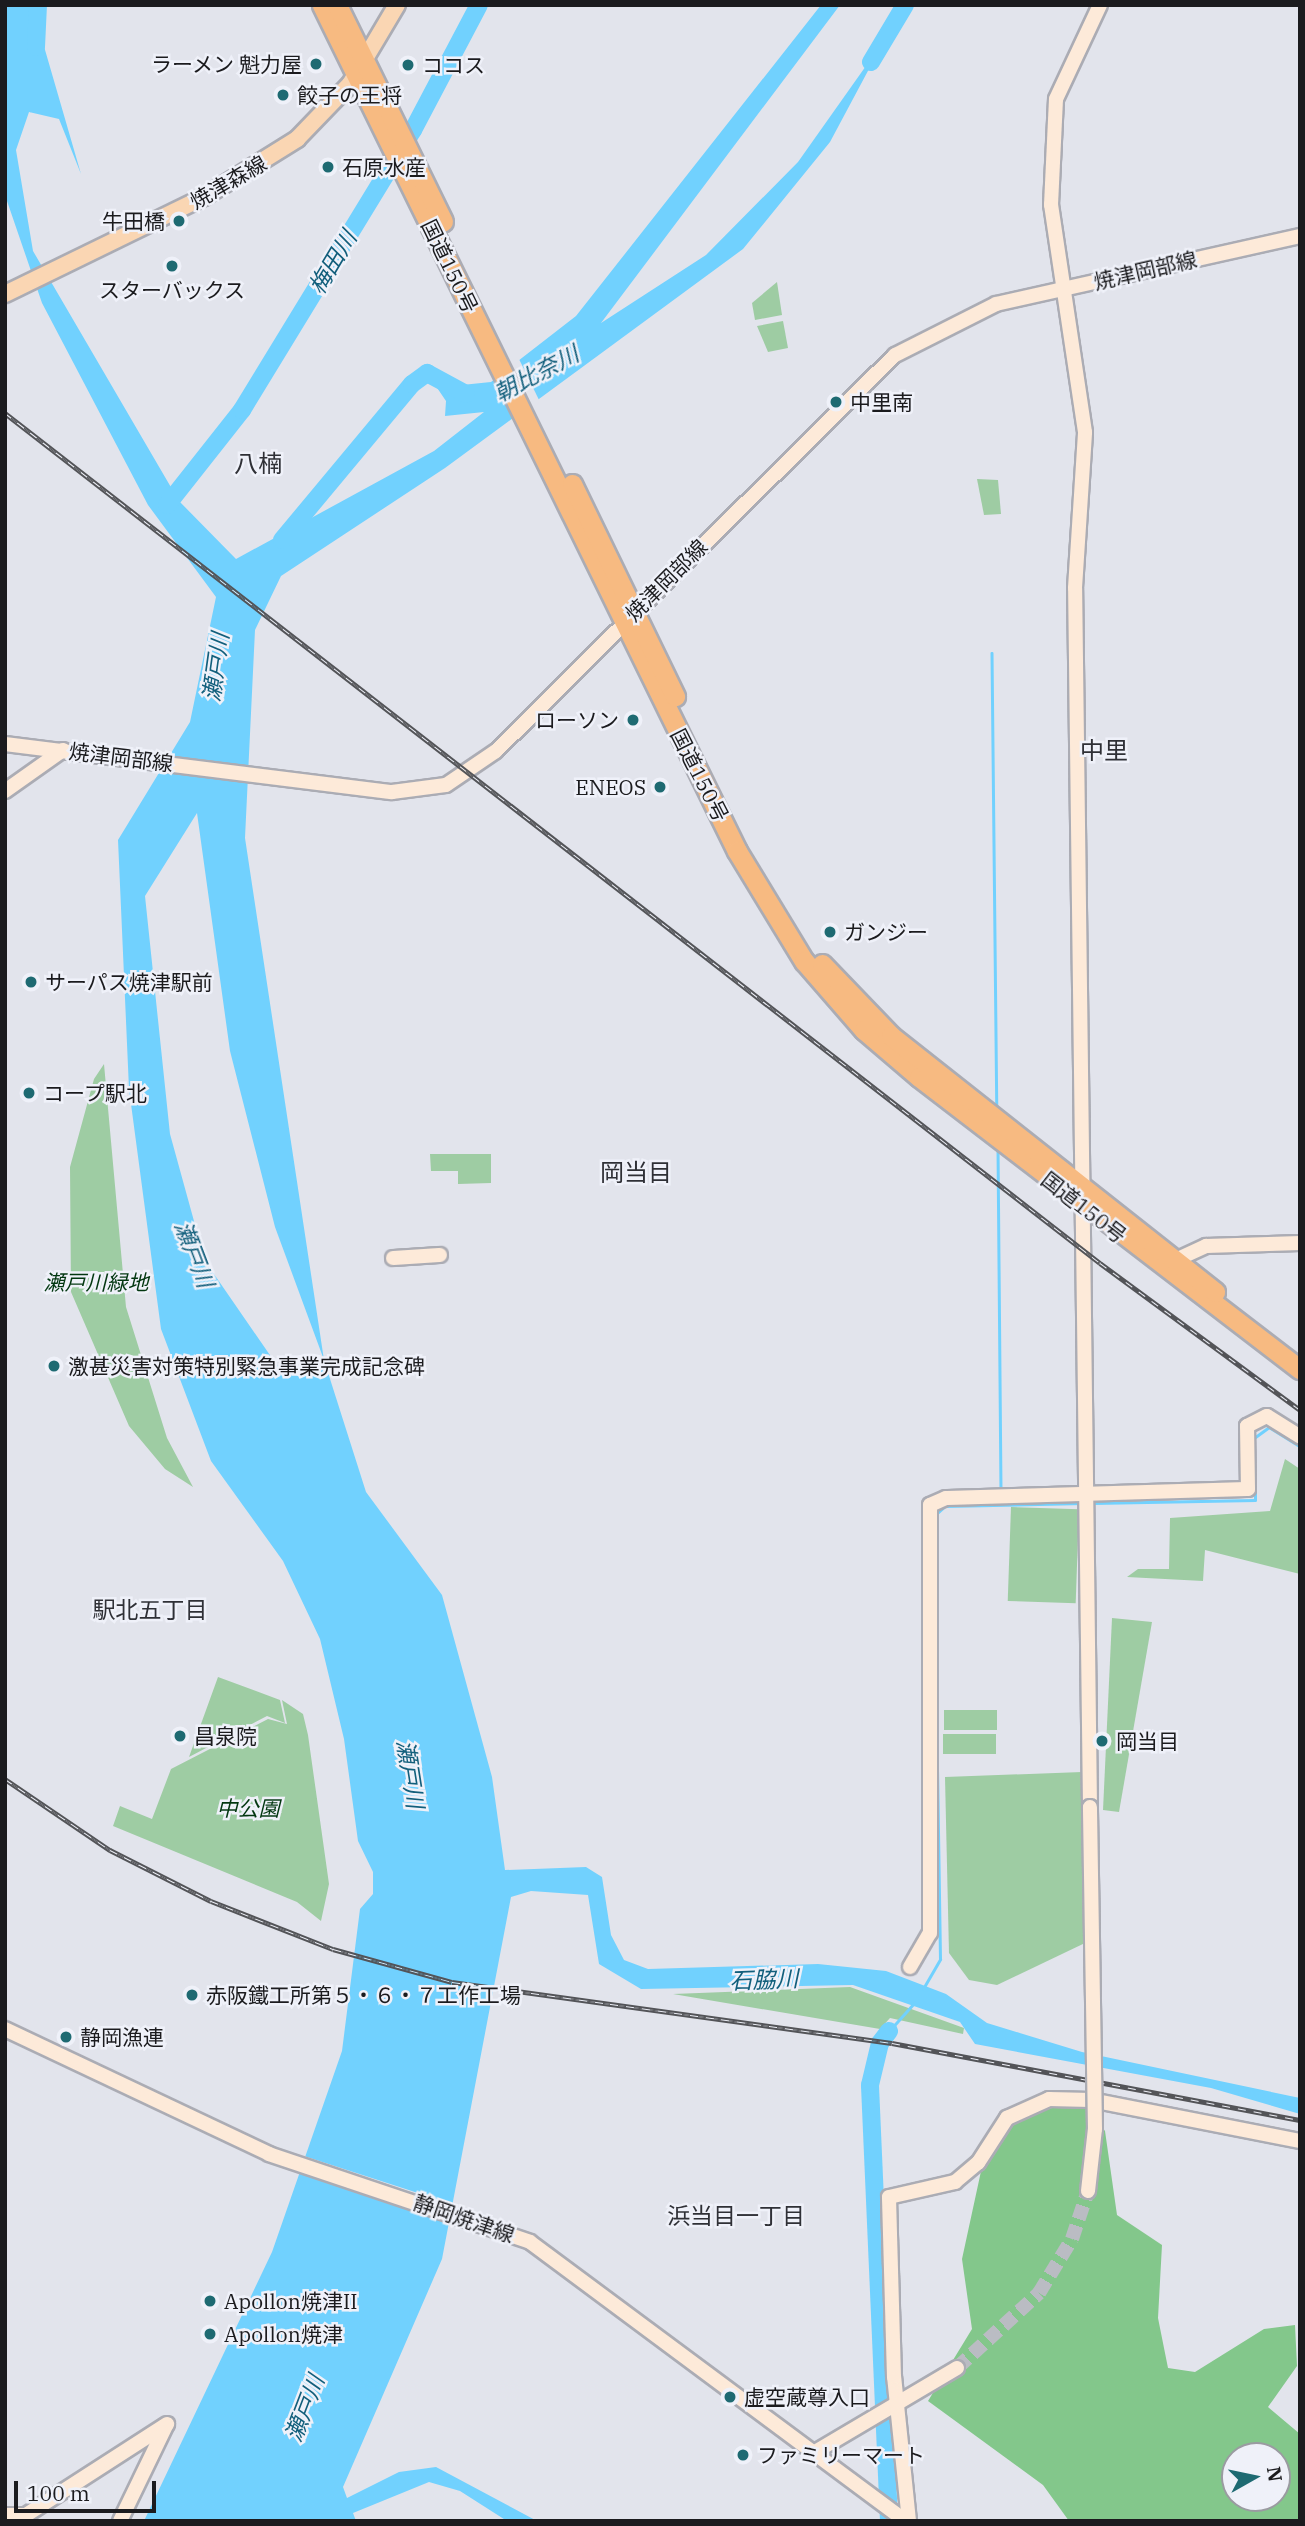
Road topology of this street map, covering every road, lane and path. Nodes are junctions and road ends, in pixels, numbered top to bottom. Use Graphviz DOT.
graph roads {
  1 [pos="322,5"];
  2 [pos="337,5"];
  3 [pos="397,5"];
  4 [pos="1100,5"];
  5 [pos="361,68"];
  6 [pos="1300,236"];
  7 [pos="1067,288"];
  8 [pos="11,291"];
  9 [pos="629,617"];
  10 [pos="5,744"];
  11 [pos="69,751"];
  12 [pos="5,791"];
  13 [pos="1083,1186"];
  14 [pos="1083,1207"];
  15 [pos="1300,1243"];
  16 [pos="440,1255"];
  17 [pos="393,1258"];
  18 [pos="1168,1264"];
  19 [pos="1300,1356"];
  20 [pos="1300,1369"];
  21 [pos="1300,1437"];
  22 [pos="1087,1494"];
  23 [pos="910,1967"];
  24 [pos="5,2029"];
  25 [pos="1300,2141"];
  26 [pos="1088,2191"];
  27 [pos="957,2368"];
  28 [pos="889,2408"];
  29 [pos="815,2452"];
  30 [pos="5,2515"];
  31 [pos="25,2518"];
  32 [pos="905,2519"];
  33 [pos="120,2521"];
  1 -- 5 [label="highway, 国道150号"];
  2 -- 5 [label="highway, 国道150号"];
  3 -- 5 [label="main road, 焼津森線"];
  4 -- 7 [label="street"];
  5 -- 8 [label="main road, 焼津森線"];
  5 -- 9 [label="highway, 国道150号"];
  6 -- 7 [label="street, 焼津岡部線"];
  7 -- 9 [label="street, 焼津岡部線"];
  7 -- 13 [label="street"];
  9 -- 11 [label="street, 焼津岡部線"];
  9 -- 13 [label="highway, 国道150号"];
  9 -- 14 [label="highway, 国道150号"];
  10 -- 11 [label="street, 焼津岡部線"];
  11 -- 12 [label="street"];
  13 -- 14 [label="street"];
  13 -- 18 [label="highway, 国道150号"];
  14 -- 18 [label="highway, 国道150号"];
  14 -- 22 [label="street"];
  15 -- 18 [label="street"];
  16 -- 17 [label="street"];
  18 -- 19 [label="highway, 国道150号"];
  18 -- 20 [label="highway, 国道150号"];
  21 -- 22 [label="street"];
  22 -- 23 [label="street"];
  22 -- 26 [label="street, bridge"];
  24 -- 29 [label="street, 静岡焼津線"];
  25 -- 28 [label="street"];
  27 -- 28 [label="street"];
  28 -- 29 [label="street"];
  28 -- 32 [label="street"];
  29 -- 32 [label="street, 静岡焼津線"];
  30 -- 31 [label="street"];
  31 -- 33 [label="street"];
}
